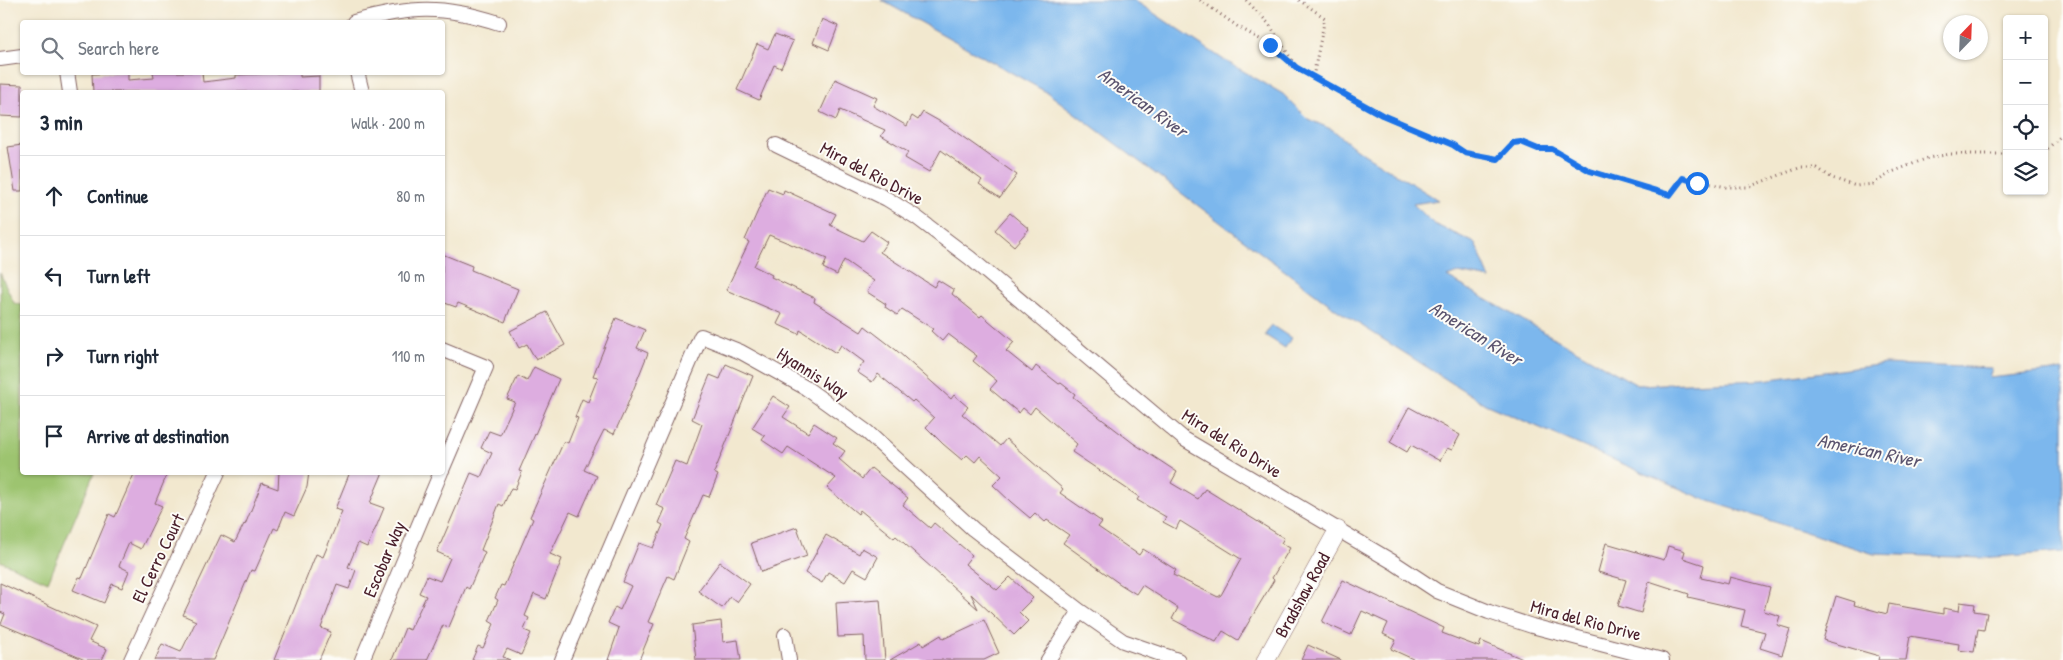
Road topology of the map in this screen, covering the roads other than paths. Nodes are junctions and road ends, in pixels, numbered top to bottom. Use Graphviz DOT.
graph roads {
  1 [pos="363,20"];
  2 [pos="499,23"];
  3 [pos="20,56"];
  4 [pos="0,59"];
  5 [pos="67,75"];
  6 [pos="358,75"];
  7 [pos="70,90"];
  8 [pos="362,90"];
  9 [pos="776,145"];
  10 [pos="445,350"];
  11 [pos="445,464"];
  12 [pos="217,475"];
  13 [pos="440,475"];
  14 [pos="1338,530"];
  15 [pos="1080,612"];
  16 [pos="785,635"];
  17 [pos="131,660"];
  18 [pos="362,660"];
  19 [pos="562,660"];
  20 [pos="789,660"];
  21 [pos="1048,660"];
  22 [pos="1178,660"];
  23 [pos="1266,660"];
  24 [pos="1662,660"];
  1 -- 2 [label="street"];
  3 -- 4 [label="street"];
  5 -- 7 [label="street"];
  6 -- 8 [label="street"];
  9 -- 14 [label="street, Mira del Rio Drive"];
  10 -- 11 [label="street, Escobar Way"];
  12 -- 17 [label="street, El Cerro Court"];
  13 -- 18 [label="street, Escobar Way"];
  14 -- 23 [label="street, Bradshaw Road"];
  14 -- 24 [label="street, Mira del Rio Drive"];
  15 -- 19 [label="street, Hyannis Way"];
  15 -- 21 [label="street"];
  15 -- 22 [label="street, Hyannis Way"];
  16 -- 20 [label="street"];
}
